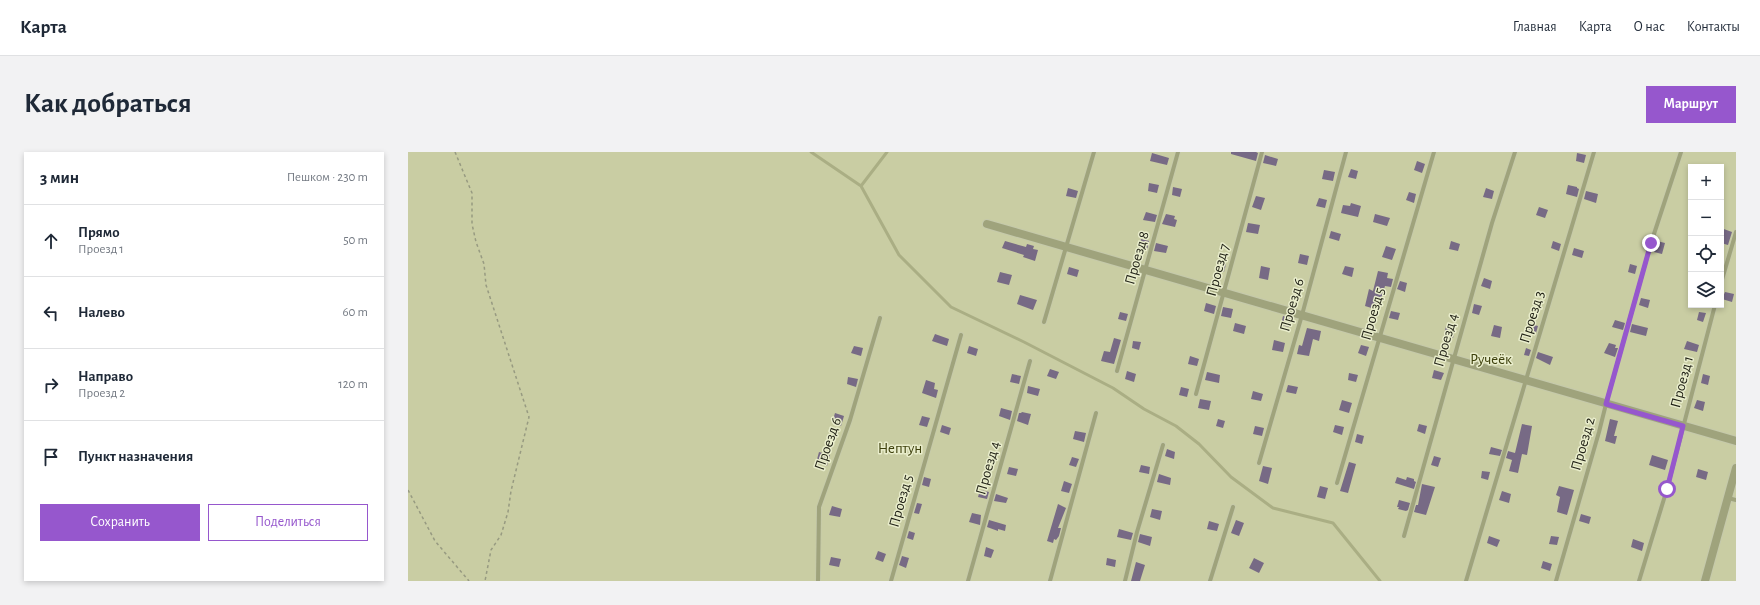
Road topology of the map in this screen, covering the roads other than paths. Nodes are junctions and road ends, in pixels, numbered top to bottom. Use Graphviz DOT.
graph roads {
  1 [pos="1094,152"];
  2 [pos="1178,152"];
  3 [pos="1262,152"];
  4 [pos="1346,152"];
  5 [pos="1434,152"];
  6 [pos="1515,152"];
  7 [pos="1594,152"];
  8 [pos="1681,152"];
  9 [pos="987,224"];
  10 [pos="1736,232"];
  11 [pos="1067,247"];
  12 [pos="1146,270"];
  13 [pos="1724,273"];
  14 [pos="1225,293"];
  15 [pos="1714,308"];
  16 [pos="1302,315"];
  17 [pos="880,318"];
  18 [pos="1044,322"];
  19 [pos="961,335"];
  20 [pos="1379,338"];
  21 [pos="1453,359"];
  22 [pos="1030,361"];
  23 [pos="1117,371"];
  24 [pos="1526,380"];
  25 [pos="1196,394"];
  26 [pos="1606,404"];
  27 [pos="1096,413"];
  28 [pos="1683,426"];
  29 [pos="1736,441"];
  30 [pos="1163,445"];
  31 [pos="1259,463"];
  32 [pos="1736,468"];
  33 [pos="1336,483"];
  34 [pos="1732,499"];
  35 [pos="1233,507"];
  36 [pos="1404,536"];
  37 [pos="818,581"];
  38 [pos="891,581"];
  39 [pos="968,581"];
  40 [pos="1050,581"];
  41 [pos="1125,581"];
  42 [pos="1210,581"];
  43 [pos="1466,581"];
  44 [pos="1556,581"];
  45 [pos="1639,581"];
  46 [pos="1705,581"];
  1 -- 11 [label="lane"];
  2 -- 12 [label="lane, Проезд 8"];
  3 -- 14 [label="lane, Проезд 7"];
  4 -- 16 [label="lane, Проезд 6"];
  5 -- 20 [label="lane, Проезд 5"];
  6 -- 21 [label="lane, Проезд 4"];
  7 -- 24 [label="lane, Проезд 3"];
  8 -- 26 [label="lane, Проезд 2"];
  9 -- 11 [label="street"];
  10 -- 13 [label="lane"];
  11 -- 12 [label="street"];
  11 -- 18 [label="lane"];
  12 -- 14 [label="street"];
  12 -- 23 [label="lane, Проезд 8"];
  14 -- 16 [label="street"];
  14 -- 25 [label="lane, Проезд 7"];
  15 -- 28 [label="lane, Проезд 1"];
  16 -- 20 [label="street"];
  16 -- 31 [label="lane, Проезд 6"];
  17 -- 37 [label="lane, Проезд 6"];
  19 -- 38 [label="lane, Проезд 5"];
  20 -- 21 [label="street"];
  20 -- 33 [label="lane, Проезд 5"];
  21 -- 24 [label="street"];
  21 -- 36 [label="lane, Проезд 4"];
  22 -- 39 [label="lane, Проезд 4"];
  24 -- 26 [label="street"];
  24 -- 43 [label="lane, Проезд 3"];
  26 -- 28 [label="street"];
  26 -- 44 [label="lane, Проезд 2"];
  27 -- 40 [label="lane"];
  28 -- 29 [label="street"];
  28 -- 45 [label="lane, Проезд 1"];
  30 -- 41 [label="lane"];
  32 -- 34 [label="street"];
  34 -- 46 [label="street"];
  35 -- 42 [label="lane"];
}
